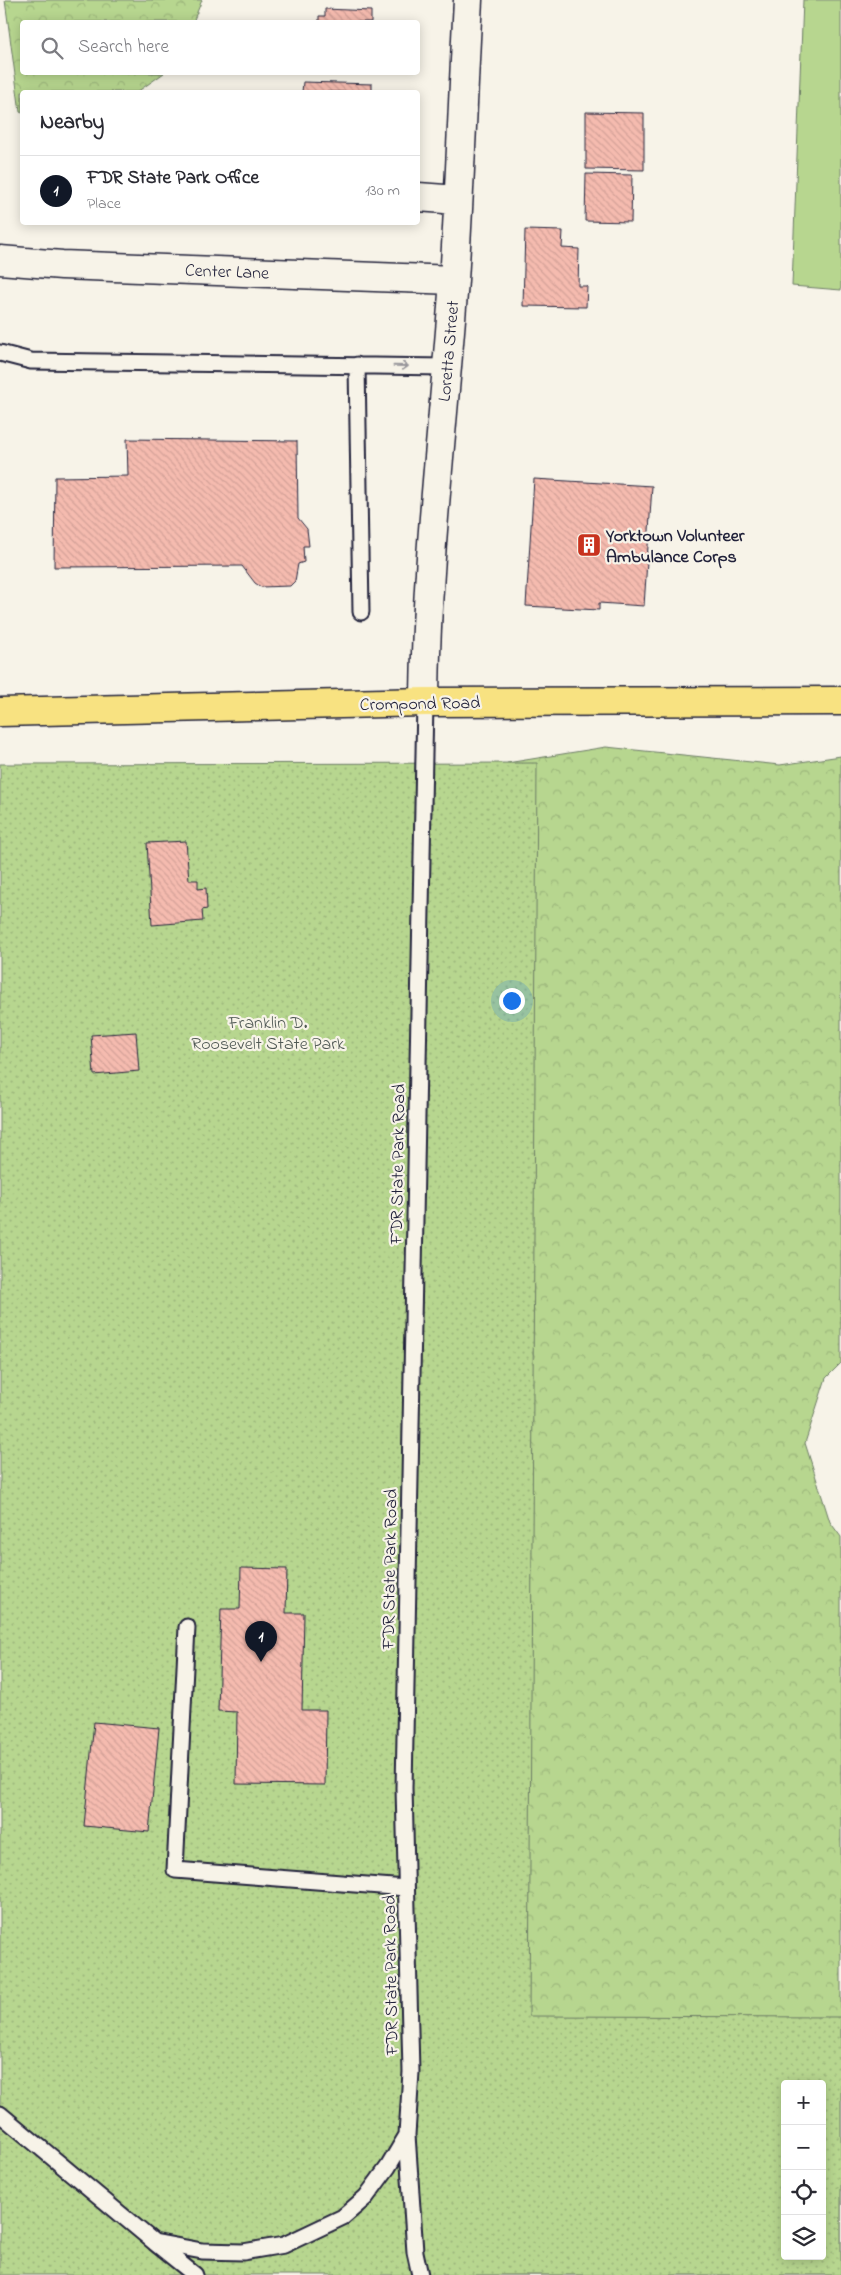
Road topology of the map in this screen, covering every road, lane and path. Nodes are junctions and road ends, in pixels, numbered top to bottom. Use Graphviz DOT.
graph roads {
  1 [pos="468,0"];
  2 [pos="420,197"];
  3 [pos="458,200"];
  4 [pos="0,260"];
  5 [pos="454,280"];
  6 [pos="0,353"];
  7 [pos="356,366"];
  8 [pos="446,367"];
  9 [pos="361,612"];
  10 [pos="841,701"];
  11 [pos="425,702"];
  12 [pos="0,712"];
  13 [pos="187,1627"];
  14 [pos="406,1888"];
  15 [pos="0,2114"];
  16 [pos="407,2135"];
  17 [pos="154,2242"];
  18 [pos="195,2275"];
  19 [pos="420,2275"];
  1 -- 3 [label="street, Loretta Street"];
  2 -- 3 [label="street"];
  3 -- 5 [label="street, Loretta Street"];
  4 -- 5 [label="street, Center Lane"];
  5 -- 8 [label="street, Loretta Street"];
  6 -- 7 [label="lane"];
  7 -- 8 [label="lane, one-way"];
  7 -- 9 [label="lane"];
  8 -- 11 [label="street, Loretta Street"];
  10 -- 11 [label="highway, Crompond Road"];
  11 -- 12 [label="highway, Crompond Road"];
  11 -- 14 [label="lane, FDR State Park Road"];
  13 -- 14 [label="lane"];
  14 -- 16 [label="lane, FDR State Park Road"];
  15 -- 17 [label="lane, FDR State Park Road"];
  16 -- 17 [label="lane, FDR State Park Road"];
  16 -- 19 [label="lane"];
  17 -- 18 [label="lane, FDR State Park Road"];
}
